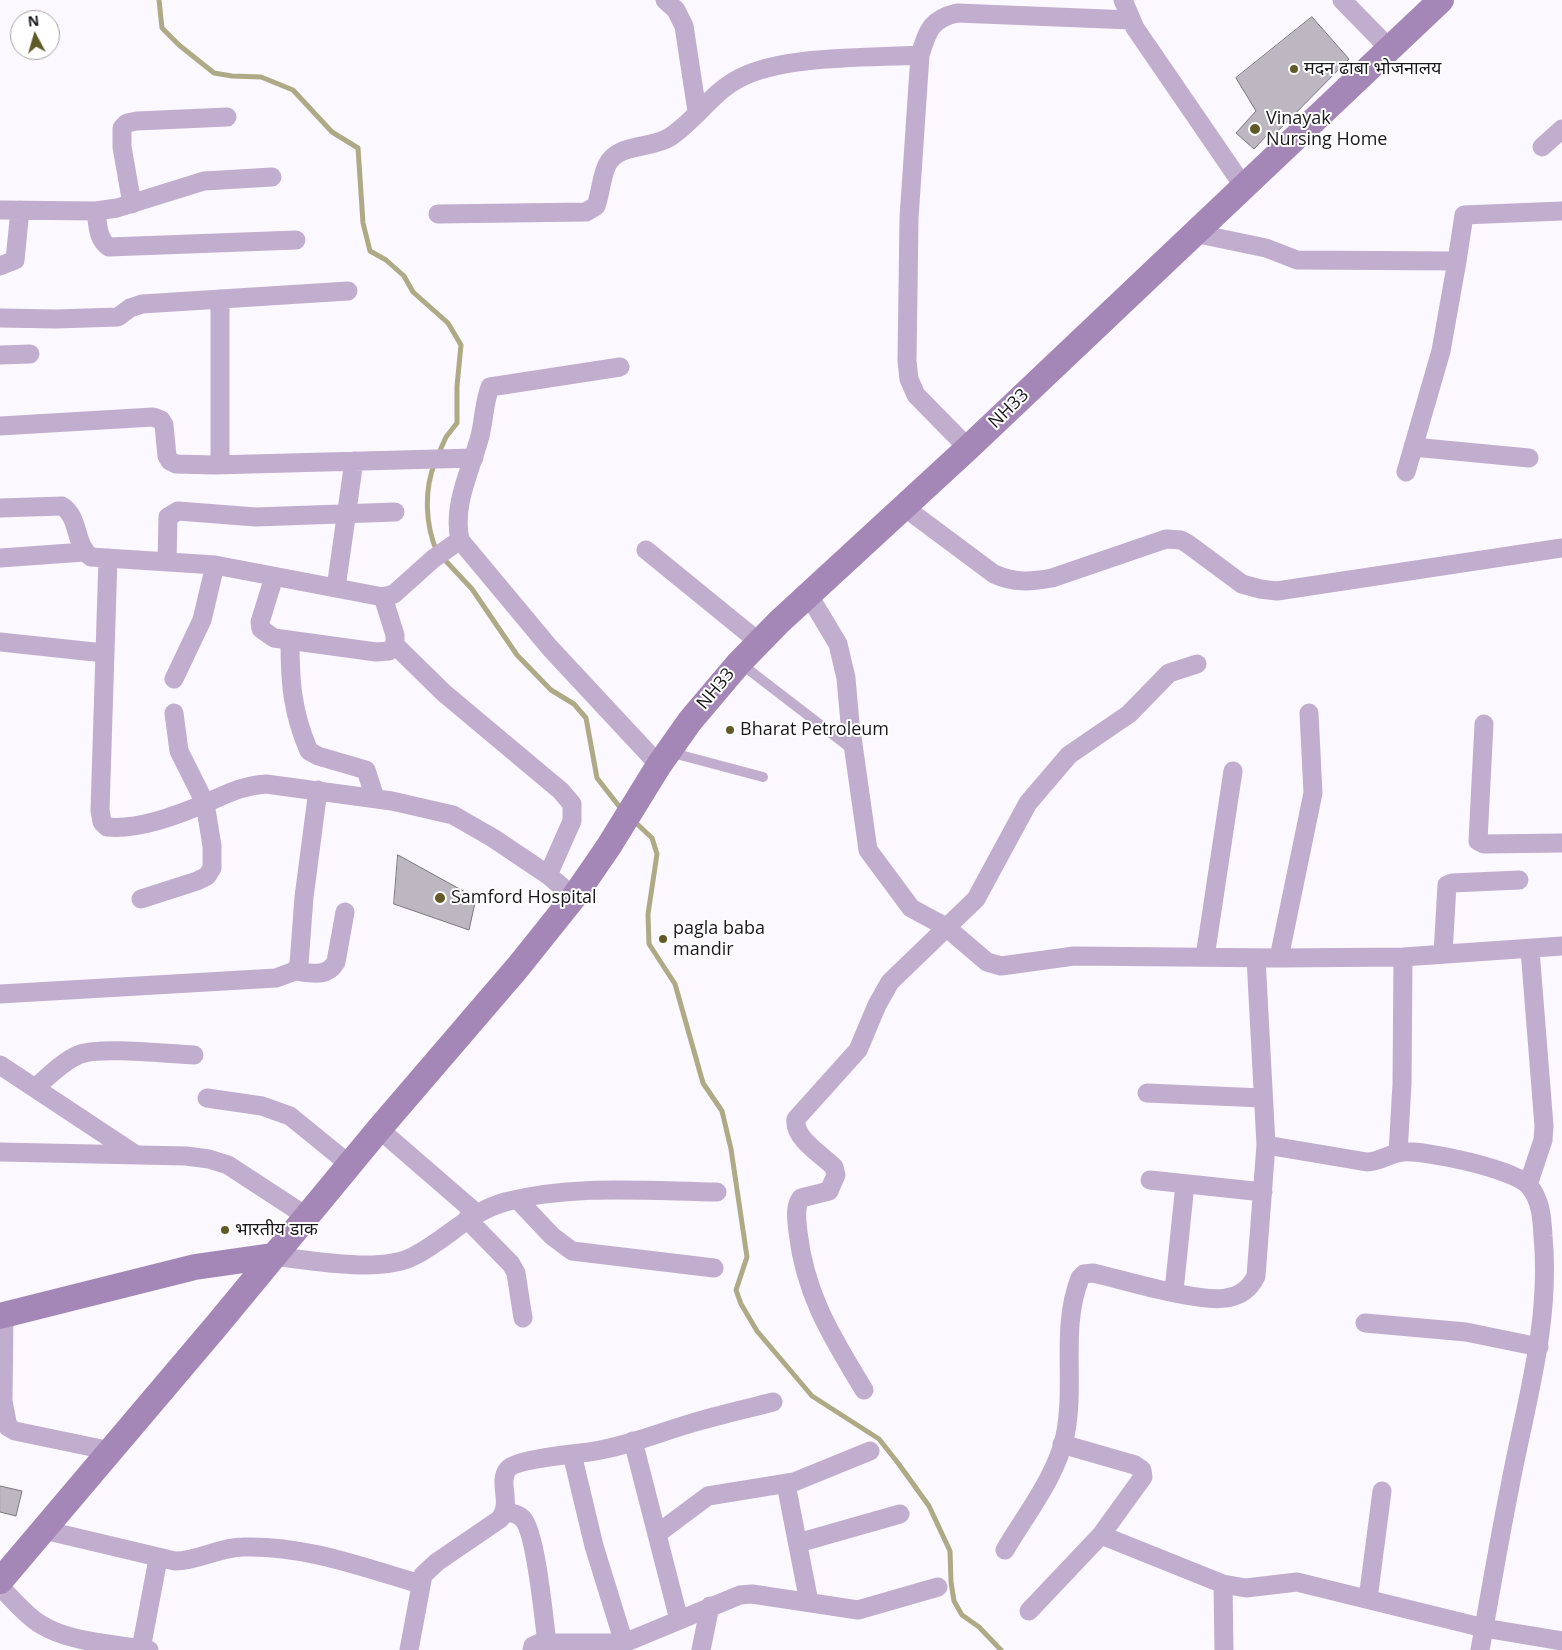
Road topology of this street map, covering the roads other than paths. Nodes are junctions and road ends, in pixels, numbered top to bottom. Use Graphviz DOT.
graph roads {
  1 [pos="665,0"];
  2 [pos="1123,0"];
  3 [pos="1342,0"];
  4 [pos="1441,0"];
  5 [pos="1131,20"];
  6 [pos="1389,48"];
  7 [pos="920,55"];
  8 [pos="697,111"];
  9 [pos="227,117"];
  10 [pos="1562,129"];
  11 [pos="1542,147"];
  12 [pos="272,178"];
  13 [pos="1244,187"];
  14 [pos="132,204"];
  15 [pos="0,210"];
  16 [pos="20,210"];
  17 [pos="96,211"];
  18 [pos="1562,211"];
  19 [pos="438,214"];
  20 [pos="1194,233"];
  21 [pos="296,240"];
  22 [pos="1457,261"];
  23 [pos="0,266"];
  24 [pos="348,291"];
  25 [pos="220,299"];
  26 [pos="0,318"];
  27 [pos="30,354"];
  28 [pos="0,356"];
  29 [pos="620,366"];
  30 [pos="0,426"];
  31 [pos="1413,447"];
  32 [pos="968,448"];
  33 [pos="474,458"];
  34 [pos="1529,458"];
  35 [pos="354,461"];
  36 [pos="220,465"];
  37 [pos="1406,472"];
  38 [pos="904,507"];
  39 [pos="0,508"];
  40 [pos="395,512"];
  41 [pos="347,513"];
  42 [pos="455,543"];
  43 [pos="1562,548"];
  44 [pos="646,550"];
  45 [pos="84,552"];
  46 [pos="0,558"];
  47 [pos="108,558"];
  48 [pos="166,562"];
  49 [pos="215,565"];
  50 [pos="274,577"];
  51 [pos="336,588"];
  52 [pos="808,594"];
  53 [pos="383,597"];
  54 [pos="290,640"];
  55 [pos="0,642"];
  56 [pos="759,642"];
  57 [pos="395,645"];
  58 [pos="104,653"];
  59 [pos="739,663"];
  60 [pos="1197,664"];
  61 [pos="174,679"];
  62 [pos="174,713"];
  63 [pos="1310,713"];
  64 [pos="1484,724"];
  65 [pos="854,751"];
  66 [pos="664,758"];
  67 [pos="1233,772"];
  68 [pos="763,777"];
  69 [pos="318,790"];
  70 [pos="375,798"];
  71 [pos="205,803"];
  72 [pos="1562,843"];
  73 [pos="548,875"];
  74 [pos="1519,880"];
  75 [pos="574,897"];
  76 [pos="141,899"];
  77 [pos="345,912"];
  78 [pos="946,927"];
  79 [pos="1562,946"];
  80 [pos="1530,950"];
  81 [pos="1443,954"];
  82 [pos="1205,957"];
  83 [pos="1403,957"];
  84 [pos="1256,958"];
  85 [pos="1278,958"];
  86 [pos="295,971"];
  87 [pos="0,994"];
  88 [pos="194,1055"];
  89 [pos="0,1065"];
  90 [pos="35,1088"];
  91 [pos="1147,1093"];
  92 [pos="207,1098"];
  93 [pos="1262,1098"];
  94 [pos="379,1129"];
  95 [pos="1266,1145"];
  96 [pos="0,1152"];
  97 [pos="1398,1153"];
  98 [pos="136,1155"];
  99 [pos="349,1164"];
  100 [pos="1150,1180"];
  101 [pos="1185,1184"];
  102 [pos="1528,1185"];
  103 [pos="717,1192"];
  104 [pos="1263,1192"];
  105 [pos="518,1200"];
  106 [pos="306,1216"];
  107 [pos="472,1216"];
  108 [pos="272,1256"];
  109 [pos="714,1268"];
  110 [pos="1174,1291"];
  111 [pos="2,1315"];
  112 [pos="524,1318"];
  113 [pos="1365,1323"];
  114 [pos="1539,1347"];
  115 [pos="864,1390"];
  116 [pos="773,1402"];
  117 [pos="633,1441"];
  118 [pos="1062,1444"];
  119 [pos="111,1451"];
  120 [pos="870,1451"];
  121 [pos="572,1454"];
  122 [pos="786,1484"];
  123 [pos="1382,1491"];
  124 [pos="506,1512"];
  125 [pos="900,1514"];
  126 [pos="44,1530"];
  127 [pos="657,1534"];
  128 [pos="1101,1535"];
  129 [pos="798,1544"];
  130 [pos="1005,1550"];
  131 [pos="158,1559"];
  132 [pos="0,1581"];
  133 [pos="420,1584"];
  134 [pos="1223,1584"];
  135 [pos="0,1587"];
  136 [pos="938,1587"];
  137 [pos="1368,1599"];
  138 [pos="809,1602"];
  139 [pos="710,1606"];
  140 [pos="1029,1611"];
  141 [pos="679,1620"];
  142 [pos="1484,1628"];
  143 [pos="1562,1640"];
  144 [pos="630,1644"];
  145 [pos="539,1646"];
  146 [pos="145,1649"];
  147 [pos="409,1650"];
  148 [pos="701,1650"];
  149 [pos="1224,1650"];
  150 [pos="1480,1650"];
  1 -- 8 [label="street"];
  2 -- 5 [label="street"];
  3 -- 6 [label="street"];
  4 -- 6 [label="main road, NH33"];
  5 -- 7 [label="street"];
  5 -- 13 [label="street"];
  6 -- 13 [label="main road, NH33"];
  7 -- 8 [label="street"];
  7 -- 32 [label="street"];
  8 -- 19 [label="street"];
  9 -- 14 [label="street"];
  10 -- 11 [label="street"];
  12 -- 14 [label="street"];
  13 -- 20 [label="main road, NH33"];
  14 -- 17 [label="street"];
  15 -- 16 [label="street"];
  16 -- 17 [label="street"];
  16 -- 23 [label="street"];
  17 -- 21 [label="street"];
  18 -- 22 [label="street"];
  20 -- 22 [label="street"];
  20 -- 32 [label="main road, NH33"];
  22 -- 31 [label="street"];
  24 -- 25 [label="street"];
  25 -- 26 [label="street"];
  25 -- 36 [label="street"];
  27 -- 28 [label="street"];
  29 -- 33 [label="street"];
  30 -- 36 [label="street"];
  31 -- 34 [label="street"];
  31 -- 37 [label="street"];
  32 -- 38 [label="main road, NH33"];
  33 -- 35 [label="street"];
  33 -- 42 [label="street"];
  35 -- 36 [label="street"];
  35 -- 41 [label="street"];
  38 -- 43 [label="street"];
  38 -- 52 [label="main road, NH33"];
  39 -- 45 [label="street"];
  40 -- 41 [label="street"];
  41 -- 48 [label="street"];
  41 -- 51 [label="street"];
  42 -- 53 [label="street"];
  42 -- 66 [label="street"];
  44 -- 56 [label="street"];
  45 -- 46 [label="street"];
  45 -- 47 [label="street"];
  47 -- 48 [label="street"];
  47 -- 58 [label="street"];
  48 -- 49 [label="street"];
  49 -- 50 [label="street"];
  49 -- 61 [label="street"];
  50 -- 51 [label="street"];
  50 -- 54 [label="street"];
  51 -- 53 [label="street"];
  52 -- 56 [label="main road, NH33"];
  52 -- 65 [label="street"];
  53 -- 57 [label="street"];
  54 -- 57 [label="street"];
  54 -- 70 [label="street"];
  55 -- 58 [label="street"];
  56 -- 59 [label="main road, NH33"];
  57 -- 73 [label="street"];
  58 -- 71 [label="street"];
  59 -- 65 [label="lane"];
  59 -- 66 [label="main road, NH33"];
  60 -- 78 [label="street"];
  62 -- 71 [label="street"];
  63 -- 85 [label="street"];
  64 -- 72 [label="street"];
  65 -- 78 [label="street"];
  66 -- 68 [label="lane"];
  66 -- 75 [label="main road, NH33"];
  67 -- 82 [label="street"];
  69 -- 70 [label="street"];
  69 -- 71 [label="street"];
  69 -- 86 [label="street"];
  70 -- 73 [label="street"];
  71 -- 76 [label="street"];
  73 -- 75 [label="street"];
  74 -- 81 [label="street"];
  75 -- 94 [label="main road, NH33"];
  77 -- 86 [label="street"];
  78 -- 82 [label="street"];
  78 -- 115 [label="street"];
  79 -- 80 [label="street"];
  80 -- 81 [label="street"];
  80 -- 102 [label="street"];
  81 -- 83 [label="street"];
  82 -- 84 [label="street"];
  83 -- 85 [label="street"];
  83 -- 97 [label="street"];
  84 -- 85 [label="street"];
  84 -- 93 [label="street"];
  86 -- 87 [label="street"];
  88 -- 90 [label="street"];
  89 -- 90 [label="street"];
  90 -- 98 [label="street"];
  91 -- 93 [label="street"];
  92 -- 99 [label="street"];
  93 -- 95 [label="street"];
  94 -- 99 [label="main road, NH33"];
  94 -- 107 [label="street"];
  95 -- 97 [label="street"];
  95 -- 104 [label="street"];
  96 -- 98 [label="street"];
  97 -- 102 [label="street"];
  98 -- 106 [label="street"];
  99 -- 106 [label="main road, NH33"];
  100 -- 101 [label="street"];
  101 -- 104 [label="street"];
  101 -- 110 [label="street"];
  102 -- 114 [label="street"];
  103 -- 105 [label="street"];
  104 -- 110 [label="street"];
  105 -- 107 [label="street"];
  105 -- 109 [label="street"];
  106 -- 108 [label="main road, NH33"];
  107 -- 108 [label="street"];
  107 -- 112 [label="street"];
  108 -- 111 [label="main road"];
  108 -- 119 [label="main road, NH33"];
  110 -- 118 [label="street"];
  111 -- 119 [label="street"];
  113 -- 114 [label="street"];
  114 -- 142 [label="street"];
  116 -- 117 [label="street"];
  117 -- 121 [label="street"];
  117 -- 127 [label="street"];
  118 -- 128 [label="street"];
  118 -- 130 [label="street"];
  119 -- 126 [label="main road, NH33"];
  120 -- 122 [label="street"];
  121 -- 124 [label="street"];
  121 -- 144 [label="street"];
  122 -- 127 [label="street"];
  122 -- 129 [label="street"];
  123 -- 137 [label="street"];
  124 -- 133 [label="street"];
  124 -- 145 [label="street"];
  125 -- 129 [label="street"];
  126 -- 131 [label="street"];
  126 -- 132 [label="main road, NH33"];
  127 -- 141 [label="street"];
  128 -- 134 [label="street"];
  128 -- 140 [label="street"];
  129 -- 138 [label="street"];
  131 -- 133 [label="street"];
  131 -- 146 [label="street"];
  133 -- 147 [label="street"];
  134 -- 137 [label="street"];
  134 -- 149 [label="street"];
  135 -- 146 [label="street"];
  136 -- 138 [label="street"];
  137 -- 142 [label="street"];
  138 -- 139 [label="street"];
  139 -- 141 [label="street"];
  139 -- 148 [label="street"];
  141 -- 144 [label="street"];
  142 -- 143 [label="street"];
  142 -- 150 [label="street"];
  144 -- 145 [label="street"];
}
